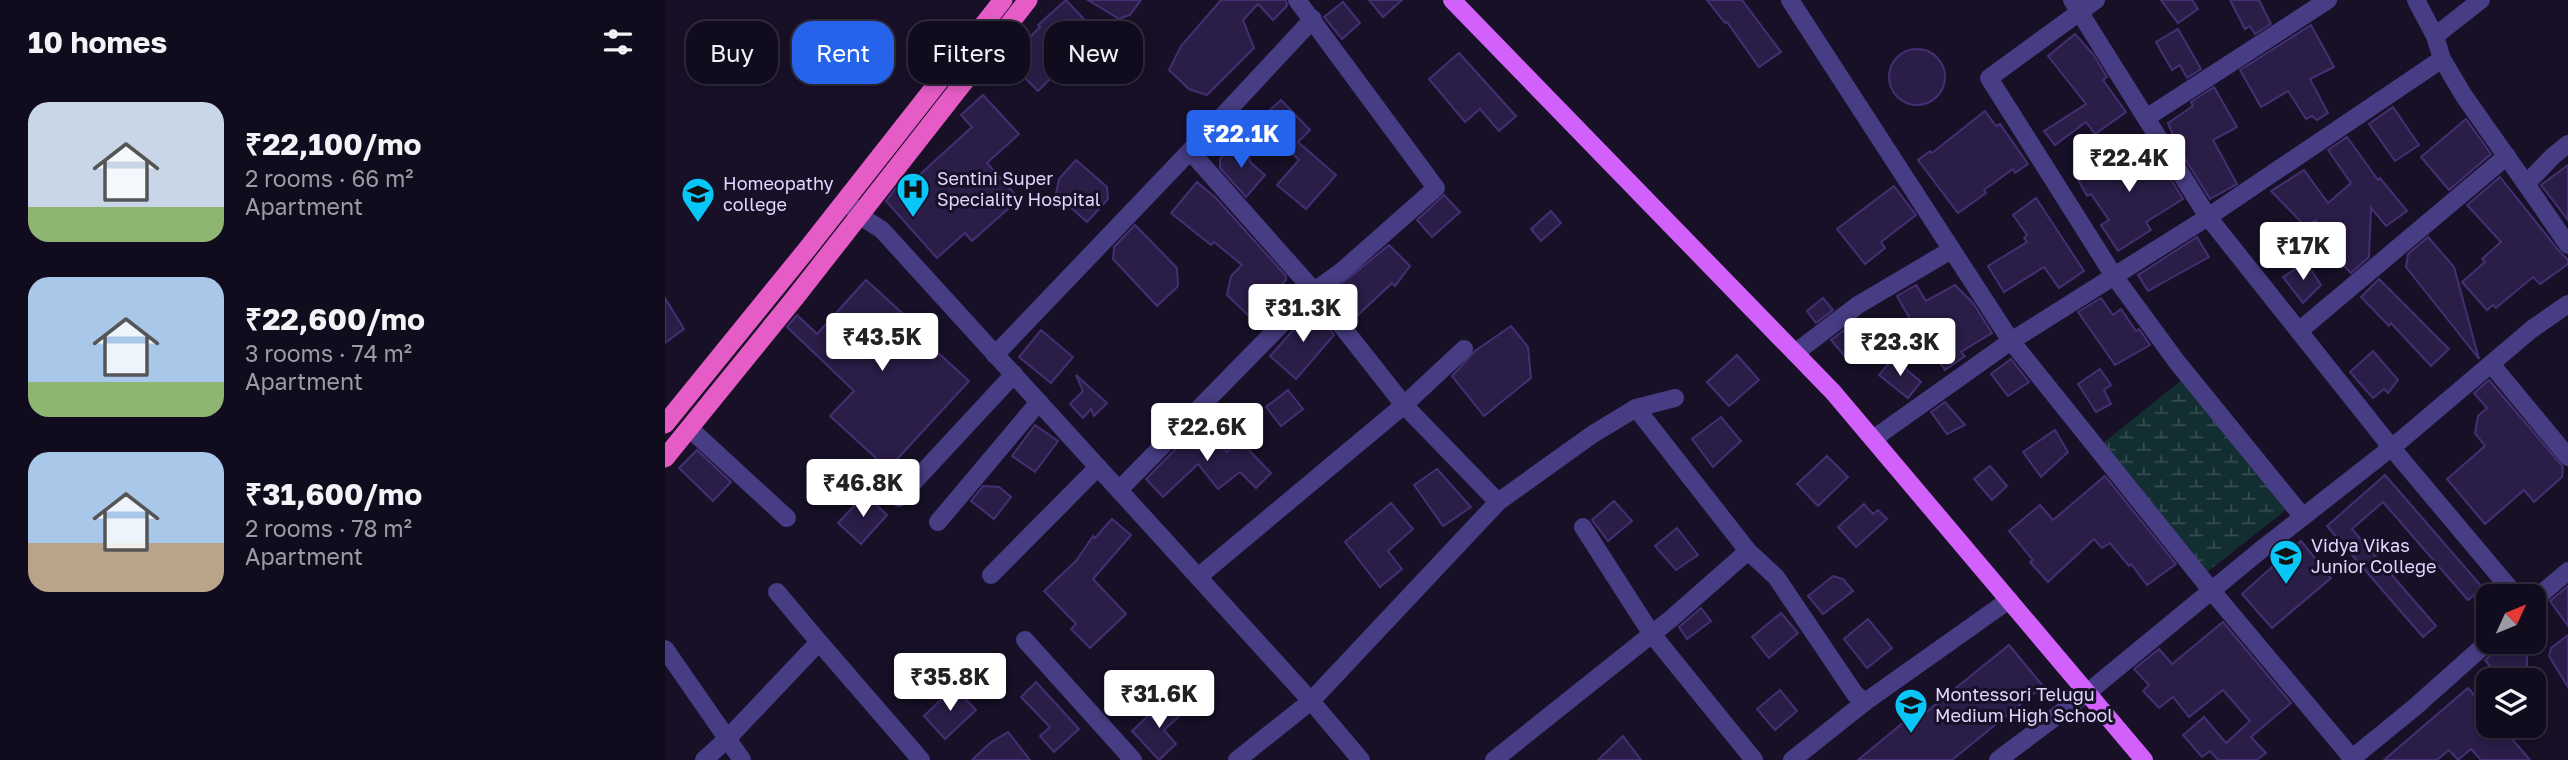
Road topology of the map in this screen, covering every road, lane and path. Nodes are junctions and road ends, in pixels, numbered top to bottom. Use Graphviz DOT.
graph roads {
  1 [pos="1003,0"];
  2 [pos="1028,0"];
  3 [pos="1297,0"];
  4 [pos="1452,0"];
  5 [pos="1790,0"];
  6 [pos="2096,0"];
  7 [pos="2327,0"];
  8 [pos="2416,0"];
  9 [pos="2481,0"];
  10 [pos="2075,5"];
  11 [pos="1313,19"];
  12 [pos="2435,36"];
  13 [pos="2442,59"];
  14 [pos="2146,118"];
  15 [pos="2568,144"];
  16 [pos="1190,151"];
  17 [pos="2507,156"];
  18 [pos="2526,184"];
  19 [pos="846,200"];
  20 [pos="859,215"];
  21 [pos="2208,216"];
  22 [pos="2568,245"];
  23 [pos="1951,250"];
  24 [pos="2115,276"];
  25 [pos="1314,291"];
  26 [pos="2568,304"];
  27 [pos="2299,331"];
  28 [pos="2011,341"];
  29 [pos="1464,349"];
  30 [pos="1795,353"];
  31 [pos="995,355"];
  32 [pos="2491,364"];
  33 [pos="1014,374"];
  34 [pos="1675,398"];
  35 [pos="1039,402"];
  36 [pos="1404,405"];
  37 [pos="1636,408"];
  38 [pos="665,424"];
  39 [pos="689,428"];
  40 [pos="1873,439"];
  41 [pos="2392,447"];
  42 [pos="2568,457"];
  43 [pos="665,458"];
  44 [pos="1098,467"];
  45 [pos="1119,490"];
  46 [pos="899,498"];
  47 [pos="1498,502"];
  48 [pos="2303,517"];
  49 [pos="787,518"];
  50 [pos="938,522"];
  51 [pos="1583,527"];
  52 [pos="1748,551"];
  53 [pos="2568,571"];
  54 [pos="991,575"];
  55 [pos="1198,577"];
  56 [pos="2506,584"];
  57 [pos="2211,590"];
  58 [pos="2546,590"];
  59 [pos="777,592"];
  60 [pos="2009,600"];
  61 [pos="1651,633"];
  62 [pos="1025,640"];
  63 [pos="819,642"];
  64 [pos="665,649"];
  65 [pos="2476,653"];
  66 [pos="2087,693"];
  67 [pos="1311,701"];
  68 [pos="1864,702"];
  69 [pos="728,738"];
  70 [pos="1745,757"];
  71 [pos="2351,759"];
  72 [pos="704,760"];
  73 [pos="742,760"];
  74 [pos="921,760"];
  75 [pos="1133,760"];
  76 [pos="1237,760"];
  77 [pos="1361,760"];
  78 [pos="1494,760"];
  79 [pos="1792,760"];
  80 [pos="1999,760"];
  81 [pos="2144,760"];
  1 -- 19 [label="highway"];
  2 -- 20 [label="highway"];
  3 -- 11 [label="street"];
  4 -- 30 [label="main road"];
  5 -- 23 [label="street"];
  6 -- 10 [label="street"];
  7 -- 14 [label="street"];
  8 -- 12 [label="street"];
  9 -- 12 [label="street"];
  10 -- 14 [label="street"];
  10 -- 24 [label="street"];
  11 -- 16 [label="street"];
  11 -- 25 [label="street"];
  12 -- 13 [label="street"];
  13 -- 17 [label="street"];
  13 -- 21 [label="street"];
  14 -- 21 [label="street"];
  15 -- 18 [label="street"];
  16 -- 25 [label="street"];
  16 -- 31 [label="street"];
  17 -- 18 [label="street"];
  17 -- 27 [label="street"];
  18 -- 22 [label="street"];
  19 -- 20 [label="street"];
  19 -- 38 [label="highway"];
  20 -- 31 [label="street"];
  20 -- 39 [label="highway"];
  21 -- 24 [label="street"];
  21 -- 27 [label="street"];
  23 -- 28 [label="street"];
  23 -- 30 [label="street"];
  24 -- 28 [label="street"];
  24 -- 48 [label="street"];
  25 -- 36 [label="street"];
  25 -- 45 [label="street"];
  26 -- 32 [label="street"];
  27 -- 41 [label="street"];
  28 -- 40 [label="street"];
  28 -- 57 [label="street"];
  29 -- 36 [label="street"];
  30 -- 40 [label="main road"];
  31 -- 33 [label="street"];
  32 -- 41 [label="street"];
  32 -- 42 [label="street"];
  33 -- 35 [label="street"];
  33 -- 46 [label="street"];
  34 -- 37 [label="street"];
  35 -- 44 [label="street"];
  35 -- 50 [label="street"];
  36 -- 47 [label="street"];
  36 -- 55 [label="street"];
  37 -- 47 [label="street"];
  37 -- 52 [label="street"];
  39 -- 43 [label="highway"];
  39 -- 49 [label="street"];
  40 -- 60 [label="main road"];
  41 -- 48 [label="street"];
  41 -- 56 [label="street"];
  44 -- 45 [label="street"];
  44 -- 54 [label="street"];
  45 -- 55 [label="street"];
  47 -- 67 [label="street"];
  48 -- 57 [label="street"];
  51 -- 61 [label="street"];
  52 -- 61 [label="street"];
  52 -- 68 [label="street"];
  53 -- 58 [label="street"];
  55 -- 67 [label="street"];
  57 -- 66 [label="street"];
  57 -- 71 [label="street"];
  59 -- 63 [label="street"];
  60 -- 66 [label="main road"];
  60 -- 68 [label="street"];
  61 -- 70 [label="street"];
  61 -- 78 [label="street"];
  62 -- 75 [label="street"];
  63 -- 69 [label="street"];
  63 -- 74 [label="street"];
  64 -- 69 [label="street"];
  65 -- 71 [label="street"];
  66 -- 80 [label="street"];
  66 -- 81 [label="main road"];
  67 -- 76 [label="street"];
  67 -- 77 [label="street"];
  68 -- 79 [label="street"];
  69 -- 72 [label="street"];
  69 -- 73 [label="street"];
}
